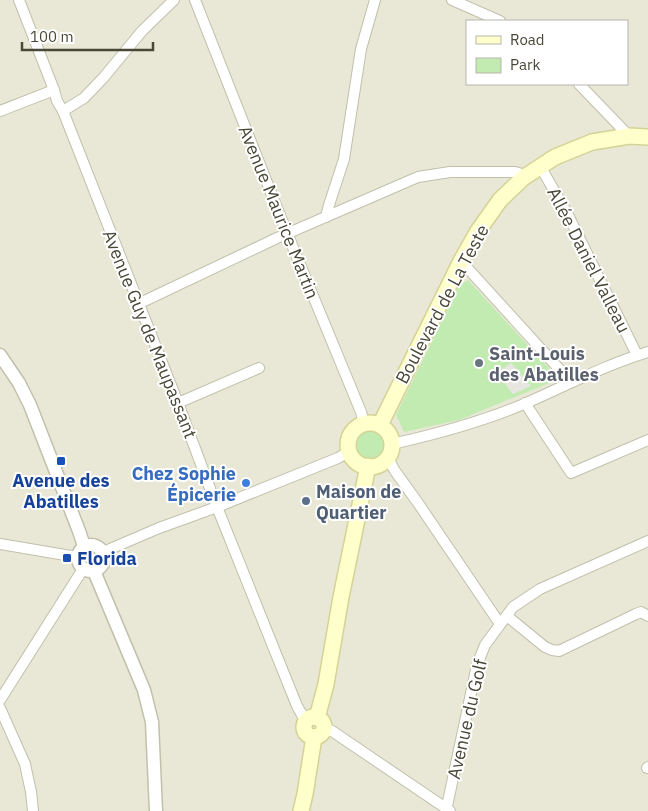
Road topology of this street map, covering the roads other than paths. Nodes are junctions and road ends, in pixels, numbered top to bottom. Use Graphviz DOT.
graph roads {
  1 [pos="18,0"];
  2 [pos="174,0"];
  3 [pos="195,0"];
  4 [pos="375,0"];
  5 [pos="452,0"];
  6 [pos="498,20"];
  7 [pos="581,85"];
  8 [pos="54,90"];
  9 [pos="0,111"];
  10 [pos="63,111"];
  11 [pos="629,136"];
  12 [pos="648,137"];
  13 [pos="540,166"];
  14 [pos="523,178"];
  15 [pos="326,217"];
  16 [pos="287,234"];
  17 [pos="461,260"];
  18 [pos="138,304"];
  19 [pos="648,352"];
  20 [pos="0,355"];
  21 [pos="636,356"];
  22 [pos="259,368"];
  23 [pos="570,382"];
  24 [pos="525,403"];
  25 [pos="178,404"];
  26 [pos="364,424"];
  27 [pos="380,425"];
  28 [pos="648,440"];
  29 [pos="350,451"];
  30 [pos="390,451"];
  31 [pos="368,466"];
  32 [pos="217,507"];
  33 [pos="648,541"];
  34 [pos="0,544"];
  35 [pos="103,552"];
  36 [pos="85,560"];
  37 [pos="648,616"];
  38 [pos="503,620"];
  39 [pos="0,700"];
  40 [pos="0,708"];
  41 [pos="315,726"];
  42 [pos="448,810"];
  43 [pos="33,811"];
  44 [pos="156,811"];
  45 [pos="301,811"];
  1 -- 8 [label="street, Avenue Guy de Maupassant"];
  2 -- 10 [label="street"];
  3 -- 16 [label="street, Avenue Maurice Martin"];
  4 -- 15 [label="street"];
  5 -- 6 [label="street"];
  7 -- 11 [label="street"];
  8 -- 9 [label="street"];
  8 -- 10 [label="street, Avenue Guy de Maupassant"];
  10 -- 18 [label="street, Avenue Guy de Maupassant"];
  11 -- 12 [label="main road, Boulevard de La Teste"];
  11 -- 13 [label="main road, Boulevard de La Teste"];
  13 -- 14 [label="main road, Boulevard de La Teste"];
  13 -- 21 [label="street, Allée Daniel Valleau"];
  14 -- 15 [label="street"];
  14 -- 17 [label="main road, Boulevard de La Teste"];
  15 -- 16 [label="street"];
  16 -- 18 [label="street"];
  16 -- 26 [label="street, Avenue Maurice Martin"];
  17 -- 23 [label="street"];
  17 -- 27 [label="main road, Boulevard de La Teste"];
  18 -- 25 [label="street, Avenue Guy de Maupassant"];
  19 -- 21 [label="street"];
  20 -- 36 [label="street"];
  21 -- 23 [label="street"];
  22 -- 25 [label="street"];
  23 -- 24 [label="street"];
  24 -- 28 [label="street"];
  24 -- 30 [label="street"];
  25 -- 32 [label="street, Avenue Guy de Maupassant"];
  26 -- 27 [label="main road"];
  26 -- 29 [label="main road"];
  27 -- 30 [label="main road"];
  29 -- 31 [label="main road"];
  29 -- 32 [label="street"];
  30 -- 31 [label="main road"];
  30 -- 38 [label="street"];
  31 -- 41 [label="main road"];
  32 -- 35 [label="street"];
  32 -- 41 [label="street, Avenue Guy de Maupassant"];
  33 -- 38 [label="street, Avenue du Golf"];
  34 -- 36 [label="street"];
  35 -- 36 [label="street"];
  35 -- 36 [label="street"];
  36 -- 39 [label="street"];
  36 -- 44 [label="street"];
  37 -- 38 [label="street"];
  38 -- 42 [label="street, Avenue du Golf"];
  40 -- 43 [label="street"];
  41 -- 42 [label="street"];
  41 -- 45 [label="main road"];
}
